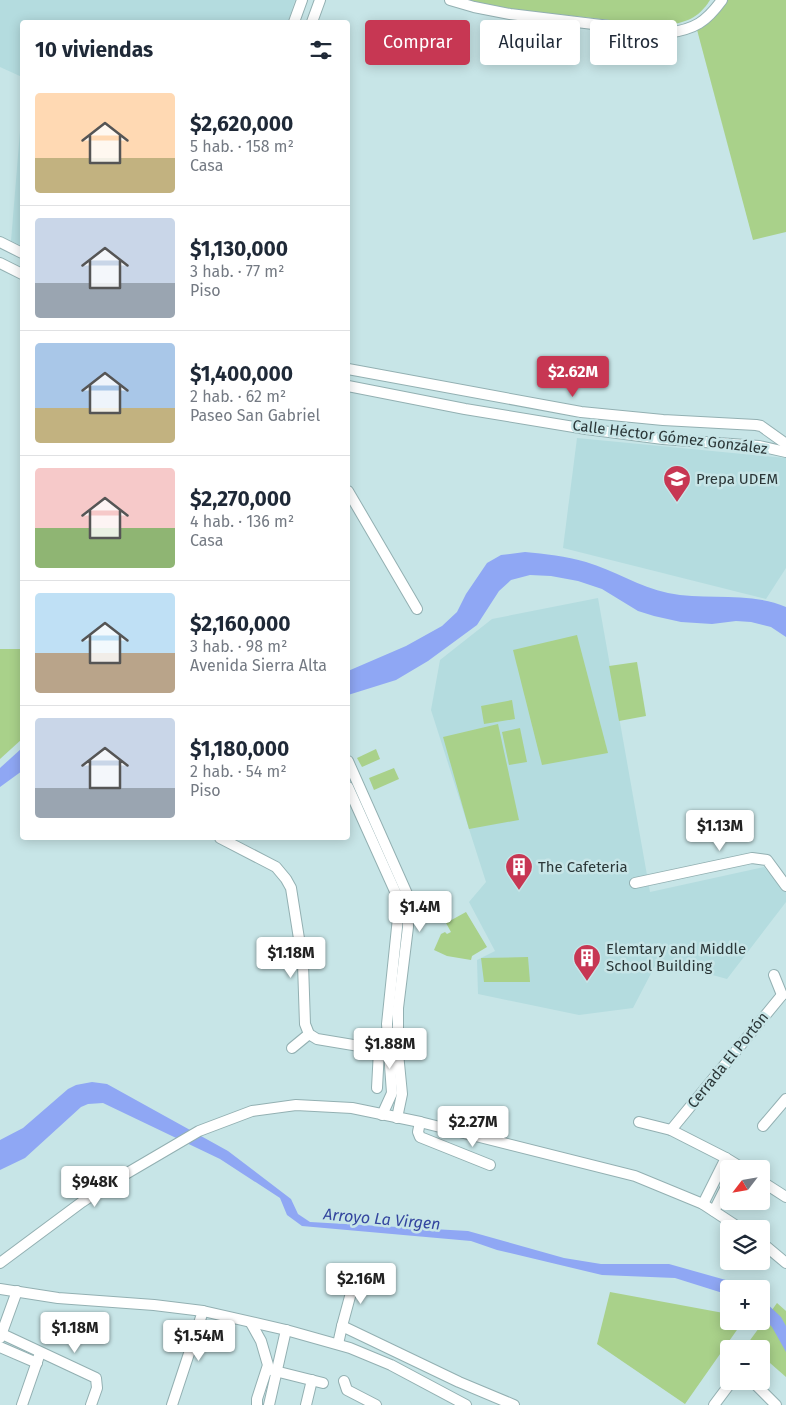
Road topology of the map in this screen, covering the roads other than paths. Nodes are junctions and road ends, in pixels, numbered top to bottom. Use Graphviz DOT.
graph roads {
  1 [pos="302,0"];
  2 [pos="320,0"];
  3 [pos="450,0"];
  4 [pos="722,0"];
  5 [pos="295,20"];
  6 [pos="313,20"];
  7 [pos="0,242"];
  8 [pos="20,252"];
  9 [pos="0,262"];
  10 [pos="20,273"];
  11 [pos="350,369"];
  12 [pos="402,380"];
  13 [pos="350,386"];
  14 [pos="400,395"];
  15 [pos="748,425"];
  16 [pos="786,444"];
  17 [pos="759,446"];
  18 [pos="786,452"];
  19 [pos="350,494"];
  20 [pos="417,609"];
  21 [pos="350,767"];
  22 [pos="350,791"];
  23 [pos="373,832"];
  24 [pos="224,840"];
  25 [pos="635,883"];
  26 [pos="786,886"];
  27 [pos="774,975"];
  28 [pos="784,996"];
  29 [pos="309,1034"];
  30 [pos="292,1048"];
  31 [pos="389,1052"];
  32 [pos="377,1088"];
  33 [pos="397,1093"];
  34 [pos="786,1099"];
  35 [pos="382,1115"];
  36 [pos="398,1118"];
  37 [pos="420,1122"];
  38 [pos="639,1122"];
  39 [pos="763,1126"];
  40 [pos="671,1130"];
  41 [pos="726,1158"];
  42 [pos="729,1160"];
  43 [pos="490,1165"];
  44 [pos="770,1186"];
  45 [pos="786,1197"];
  46 [pos="720,1199"];
  47 [pos="702,1204"];
  48 [pos="714,1211"];
  49 [pos="728,1220"];
  50 [pos="770,1249"];
  51 [pos="786,1262"];
  52 [pos="0,1263"];
  53 [pos="355,1278"];
  54 [pos="0,1289"];
  55 [pos="17,1291"];
  56 [pos="203,1311"];
  57 [pos="251,1323"];
  58 [pos="342,1326"];
  59 [pos="286,1330"];
  60 [pos="1,1337"];
  61 [pos="338,1344"];
  62 [pos="0,1347"];
  63 [pos="39,1358"];
  64 [pos="272,1370"];
  65 [pos="312,1380"];
  66 [pos="323,1383"];
  67 [pos="344,1384"];
  68 [pos="725,1390"];
  69 [pos="761,1390"];
  70 [pos="363,1402"];
  71 [pos="22,1405"];
  72 [pos="91,1405"];
  73 [pos="172,1405"];
  74 [pos="256,1405"];
  75 [pos="270,1405"];
  76 [pos="306,1405"];
  77 [pos="376,1405"];
  78 [pos="466,1405"];
  79 [pos="514,1405"];
  80 [pos="714,1405"];
  81 [pos="776,1405"];
  1 -- 5 [label="street"];
  2 -- 6 [label="street"];
  3 -- 4 [label="street"];
  7 -- 8 [label="street"];
  9 -- 10 [label="street"];
  11 -- 12 [label="street, Calle Héctor Gómez González"];
  12 -- 14 [label="street"];
  12 -- 15 [label="street, Calle Héctor Gómez González"];
  13 -- 14 [label="street, Calle Héctor Gómez González"];
  14 -- 17 [label="street, Calle Héctor Gómez González"];
  15 -- 16 [label="street, Calle Héctor Gómez González"];
  15 -- 17 [label="street"];
  17 -- 18 [label="street, Calle Héctor Gómez González"];
  19 -- 20 [label="street"];
  21 -- 23 [label="street"];
  22 -- 23 [label="street"];
  23 -- 31 [label="street"];
  24 -- 29 [label="street"];
  25 -- 26 [label="street"];
  27 -- 28 [label="street"];
  28 -- 40 [label="street, Cerrada El Portón"];
  29 -- 30 [label="street"];
  29 -- 31 [label="street"];
  31 -- 32 [label="street"];
  31 -- 33 [label="street"];
  33 -- 35 [label="street"];
  33 -- 36 [label="street"];
  34 -- 39 [label="street"];
  35 -- 36 [label="street"];
  35 -- 52 [label="street"];
  36 -- 37 [label="street"];
  37 -- 43 [label="street"];
  37 -- 47 [label="street"];
  38 -- 40 [label="street"];
  40 -- 41 [label="street"];
  41 -- 42 [label="street"];
  41 -- 47 [label="street"];
  44 -- 45 [label="street"];
  46 -- 48 [label="street"];
  47 -- 48 [label="street"];
  48 -- 49 [label="street"];
  50 -- 51 [label="street"];
  53 -- 58 [label="street"];
  54 -- 55 [label="street"];
  55 -- 56 [label="street"];
  55 -- 60 [label="street"];
  56 -- 57 [label="street"];
  56 -- 73 [label="street"];
  57 -- 59 [label="street"];
  57 -- 64 [label="street"];
  58 -- 61 [label="street"];
  58 -- 79 [label="street"];
  59 -- 61 [label="street"];
  59 -- 64 [label="street"];
  60 -- 63 [label="street"];
  61 -- 78 [label="street"];
  62 -- 63 [label="street"];
  63 -- 71 [label="street"];
  63 -- 72 [label="street"];
  64 -- 65 [label="street"];
  64 -- 74 [label="street"];
  64 -- 75 [label="street"];
  65 -- 66 [label="street"];
  65 -- 76 [label="street"];
  67 -- 70 [label="street"];
  68 -- 80 [label="street"];
  69 -- 81 [label="street"];
  70 -- 77 [label="street"];
}
